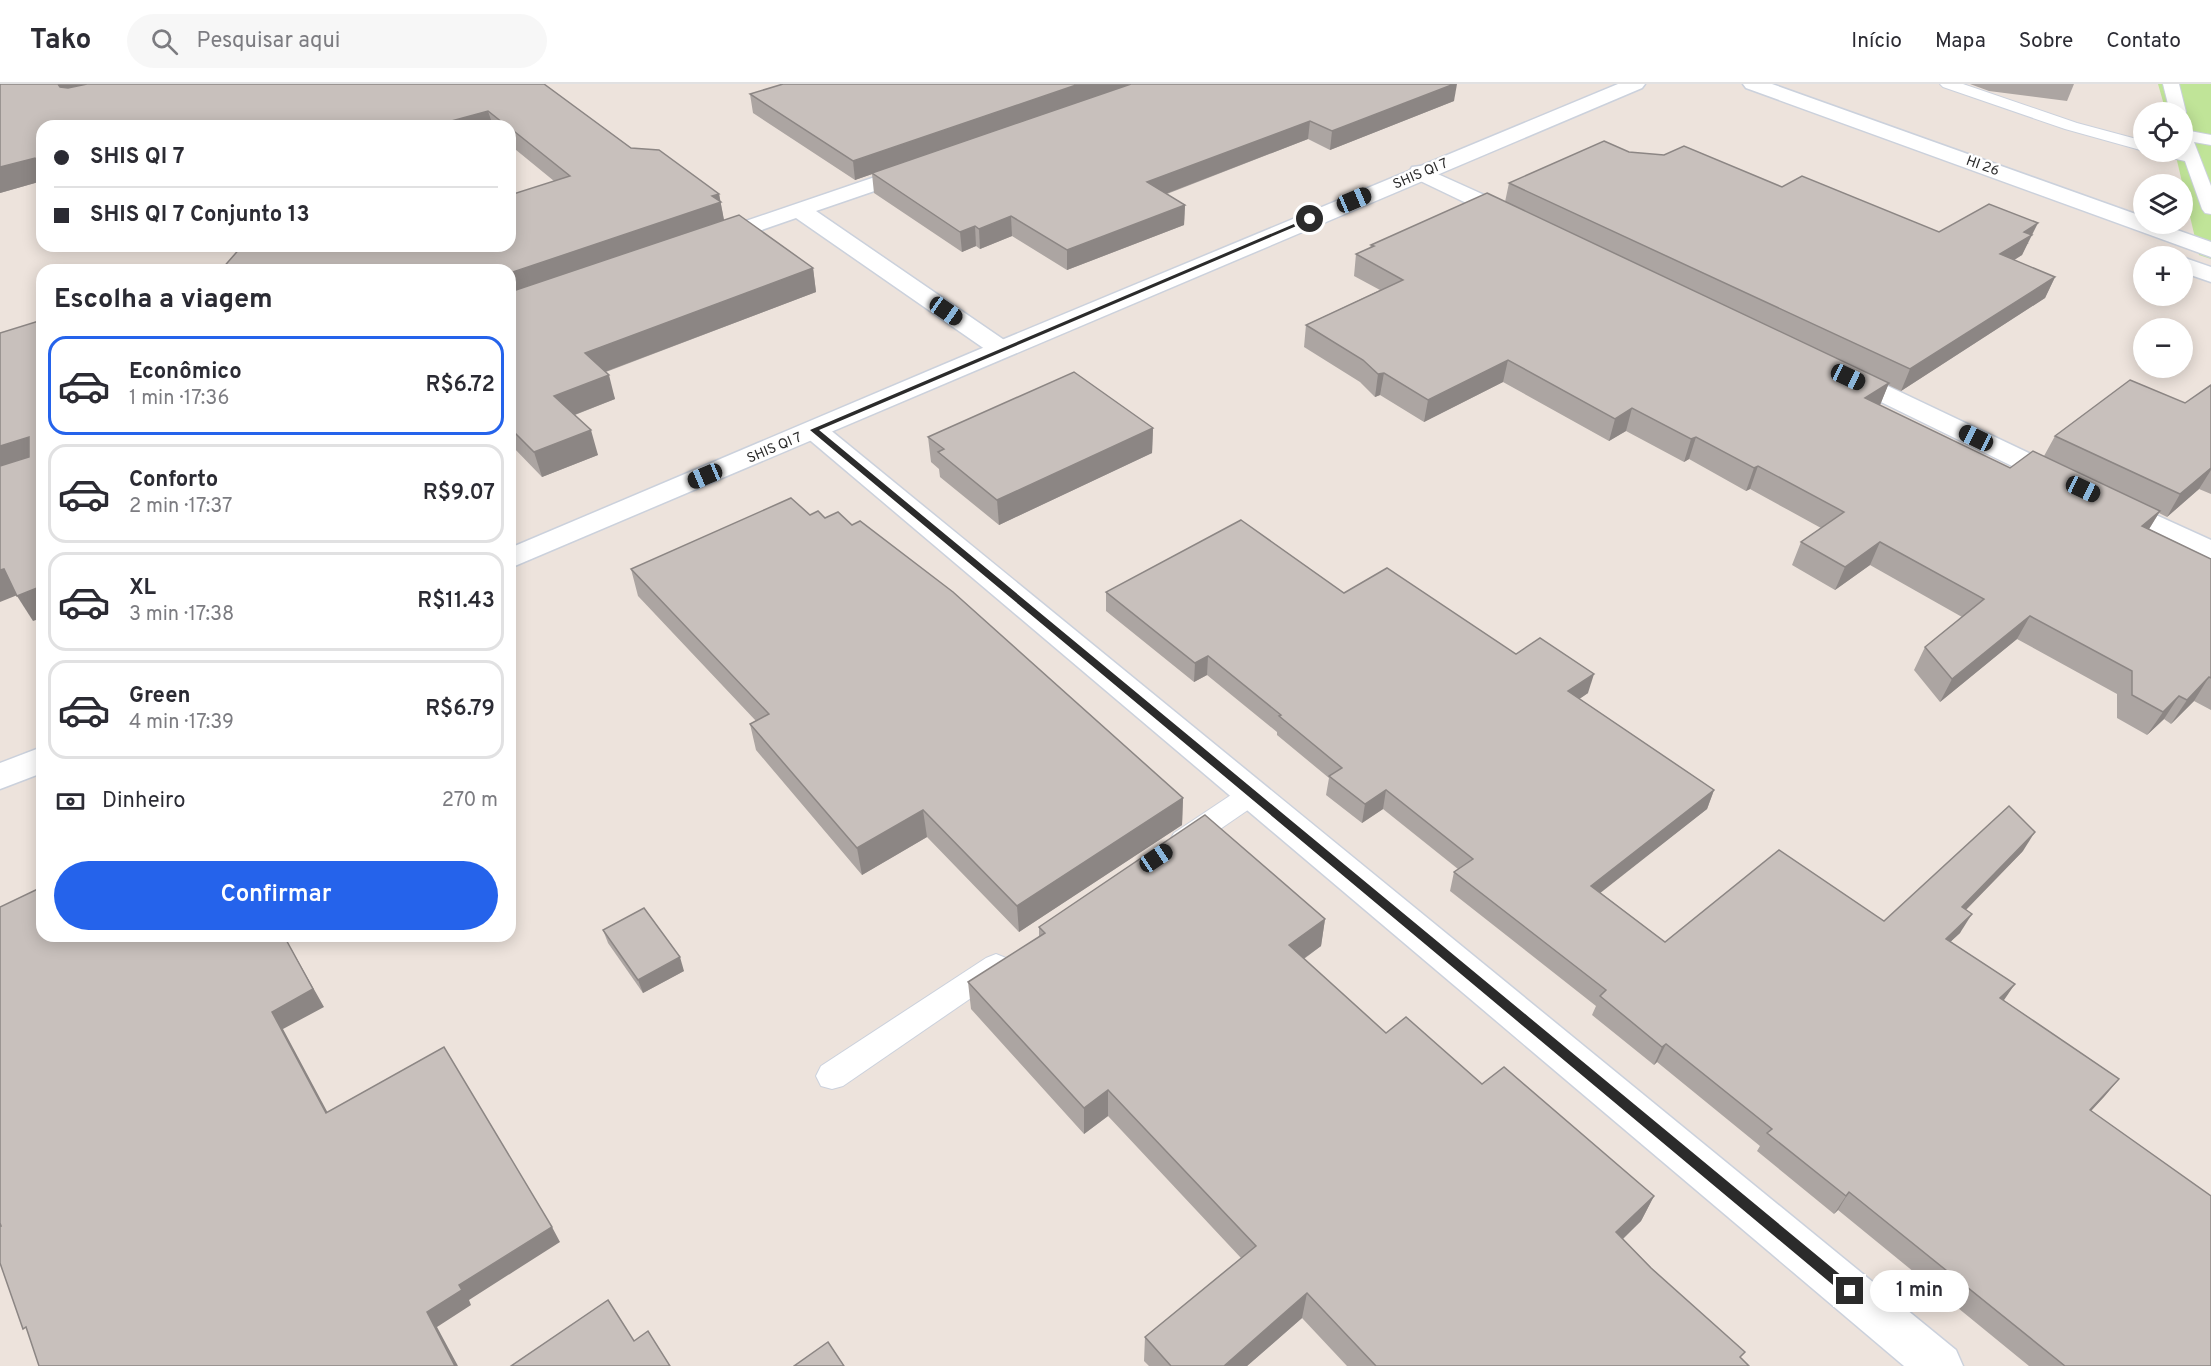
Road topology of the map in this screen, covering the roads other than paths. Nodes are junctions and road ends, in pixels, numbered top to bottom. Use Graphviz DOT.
graph roads {
  1 [pos="1635,84"];
  2 [pos="1948,84"];
  3 [pos="2171,84"];
  4 [pos="1744,86"];
  5 [pos="2176,102"];
  6 [pos="2193,136"];
  7 [pos="2211,140"];
  8 [pos="2133,143"];
  9 [pos="2193,161"];
  10 [pos="934,163"];
  11 [pos="1420,172"];
  12 [pos="2004,195"];
  13 [pos="2026,203"];
  14 [pos="2211,209"];
  15 [pos="799,210"];
  16 [pos="2089,228"];
  17 [pos="1538,229"];
  18 [pos="688,248"];
  19 [pos="2211,250"];
  20 [pos="2193,268"];
  21 [pos="2211,275"];
  22 [pos="1001,349"];
  23 [pos="1826,367"];
  24 [pos="814,430"];
  25 [pos="2211,551"];
  26 [pos="516,556"];
  27 [pos="36,762"];
  28 [pos="0,777"];
  29 [pos="1252,794"];
  30 [pos="1164,853"];
  31 [pos="1017,951"];
  32 [pos="832,1076"];
  33 [pos="1940,1366"];
  1 -- 11 [label="street, SHIS QI 7"];
  2 -- 8 [label="lane"];
  3 -- 5 [label="lane"];
  4 -- 12 [label="street, HI 26"];
  4 -- 19 [label="street, HI 26"];
  6 -- 7 [label="lane"];
  9 -- 14 [label="lane"];
  10 -- 15 [label="street"];
  11 -- 17 [label="street"];
  11 -- 22 [label="street, SHIS QI 7"];
  13 -- 16 [label="street"];
  15 -- 18 [label="street"];
  15 -- 22 [label="street"];
  20 -- 21 [label="street"];
  22 -- 24 [label="street, SHIS QI 7"];
  23 -- 25 [label="street"];
  24 -- 26 [label="street, SHIS QI 7"];
  24 -- 29 [label="street"];
  27 -- 28 [label="street"];
  29 -- 30 [label="lane"];
  29 -- 33 [label="street"];
  31 -- 32 [label="lane"];
}
